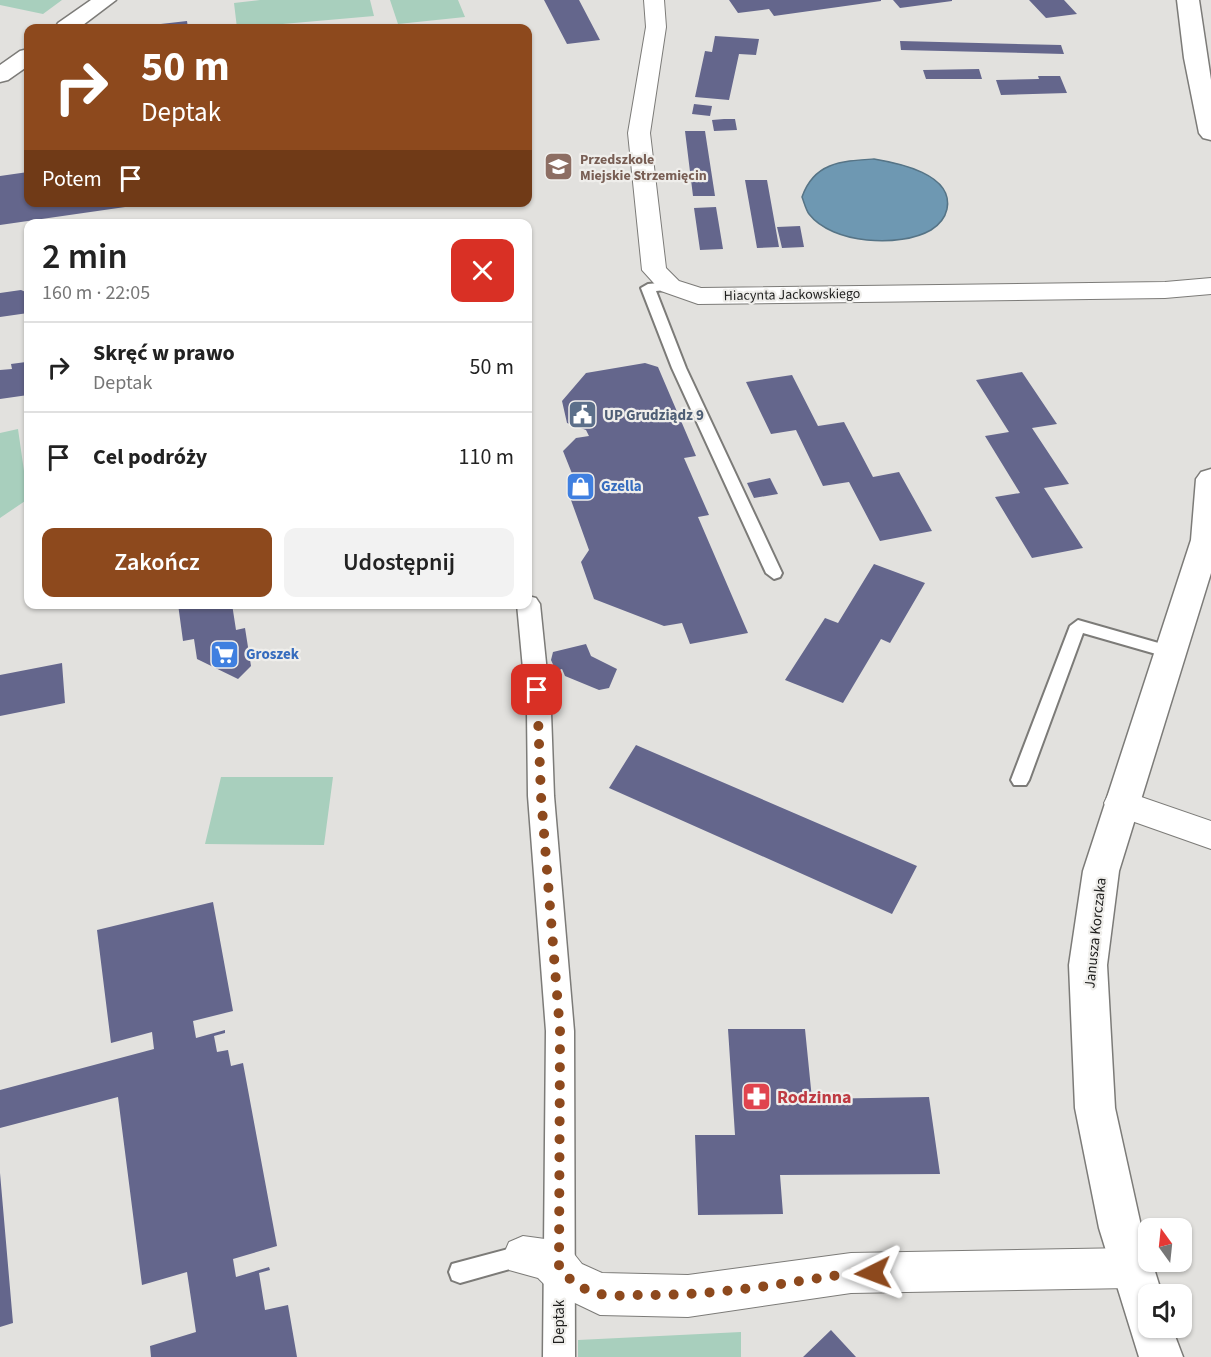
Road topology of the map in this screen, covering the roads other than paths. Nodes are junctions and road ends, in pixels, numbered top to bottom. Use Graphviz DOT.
graph roads {
  1 [pos="105,0"];
  2 [pos="654,0"];
  3 [pos="1188,0"];
  4 [pos="72,24"];
  5 [pos="24,59"];
  6 [pos="0,75"];
  7 [pos="1211,132"];
  8 [pos="670,286"];
  9 [pos="1211,286"];
  10 [pos="1211,479"];
  11 [pos="774,573"];
  12 [pos="529,609"];
  13 [pos="1170,652"];
  14 [pos="1020,780"];
  15 [pos="1121,803"];
  16 [pos="1211,835"];
  17 [pos="541,1262"];
  18 [pos="1130,1268"];
  19 [pos="460,1272"];
  20 [pos="1138,1291"];
  21 [pos="1154,1338"];
  22 [pos="559,1357"];
  23 [pos="1161,1357"];
  1 -- 4 [label="street"];
  2 -- 8 [label="street"];
  3 -- 7 [label="street"];
  5 -- 6 [label="street"];
  8 -- 9 [label="street, Hiacynta Jackowskiego"];
  8 -- 11 [label="lane"];
  10 -- 13 [label="street, Janusza Korczaka"];
  12 -- 17 [label="street, Deptak"];
  13 -- 14 [label="lane"];
  13 -- 15 [label="street, Janusza Korczaka"];
  15 -- 16 [label="street"];
  15 -- 18 [label="street, Janusza Korczaka"];
  17 -- 18 [label="street"];
  17 -- 19 [label="lane"];
  17 -- 22 [label="street, Deptak"];
  18 -- 20 [label="street, Janusza Korczaka"];
  21 -- 23 [label="street, Janusza Korczaka"];
}
